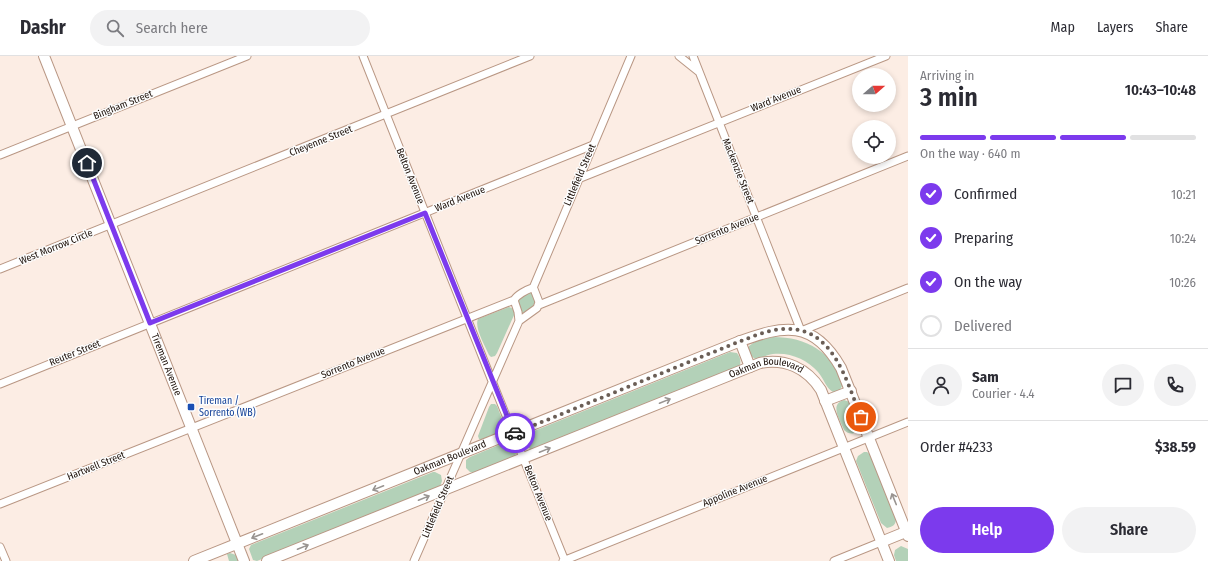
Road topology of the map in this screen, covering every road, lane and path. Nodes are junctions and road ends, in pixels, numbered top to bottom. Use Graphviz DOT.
graph roads {
  1 [pos="44,56"];
  2 [pos="247,56"];
  3 [pos="363,56"];
  4 [pos="530,56"];
  5 [pos="634,56"];
  6 [pos="679,56"];
  7 [pos="693,56"];
  8 [pos="886,56"];
  9 [pos="630,59"];
  10 [pos="699,72"];
  11 [pos="386,114"];
  12 [pos="718,122"];
  13 [pos="72,126"];
  14 [pos="593,145"];
  15 [pos="0,155"];
  16 [pos="908,156"];
  17 [pos="578,179"];
  18 [pos="425,213"];
  19 [pos="756,217"];
  20 [pos="112,225"];
  21 [pos="0,269"];
  22 [pos="533,288"];
  23 [pos="908,288"];
  24 [pos="514,300"];
  25 [pos="543,303"];
  26 [pos="467,318"];
  27 [pos="519,320"];
  28 [pos="150,323"];
  29 [pos="801,331"];
  30 [pos="740,341"];
  31 [pos="750,367"];
  32 [pos="492,380"];
  33 [pos="0,384"];
  34 [pos="851,391"];
  35 [pos="825,401"];
  36 [pos="908,422"];
  37 [pos="192,428"];
  38 [pos="514,433"];
  39 [pos="869,437"];
  40 [pos="844,448"];
  41 [pos="460,455"];
  42 [pos="524,458"];
  43 [pos="445,490"];
  44 [pos="0,504"];
  45 [pos="908,533"];
  46 [pos="881,542"];
  47 [pos="238,544"];
  48 [pos="0,547"];
  49 [pos="6,561"];
  50 [pos="194,561"];
  51 [pos="244,561"];
  52 [pos="267,561"];
  53 [pos="414,561"];
  54 [pos="564,561"];
  55 [pos="834,561"];
  56 [pos="889,561"];
  1 -- 13 [label="street, Tireman Avenue"];
  2 -- 13 [label="street, Bingham Street"];
  3 -- 11 [label="street, Belton Avenue"];
  4 -- 11 [label="street, Cheyenne Street"];
  5 -- 9 [label="street, Littlefield Street"];
  6 -- 10 [label="street"];
  7 -- 10 [label="street, Mackenzie Street"];
  8 -- 12 [label="street, Ward Avenue"];
  9 -- 14 [label="street, Littlefield Street"];
  10 -- 12 [label="street, Mackenzie Street"];
  11 -- 18 [label="street, Belton Avenue"];
  11 -- 20 [label="street, Cheyenne Street"];
  12 -- 17 [label="street, Ward Avenue"];
  12 -- 19 [label="street, Mackenzie Street"];
  13 -- 15 [label="street, Bingham Street"];
  13 -- 20 [label="street, Tireman Avenue"];
  14 -- 17 [label="street, Littlefield Street"];
  14 -- 18 [label="street, Ward Avenue"];
  16 -- 19 [label="street, Sorrento Avenue"];
  17 -- 22 [label="street, Littlefield Street"];
  18 -- 26 [label="street, Belton Avenue"];
  18 -- 28 [label="street, Ward Avenue"];
  19 -- 25 [label="street, Sorrento Avenue"];
  19 -- 29 [label="street, Mackenzie Street"];
  20 -- 21 [label="street, West Morrow Circle"];
  20 -- 28 [label="street, Tireman Avenue"];
  22 -- 24 [label="street, Sorrento Avenue"];
  22 -- 25 [label="street"];
  23 -- 29 [label="street"];
  24 -- 26 [label="street, Sorrento Avenue"];
  24 -- 27 [label="street"];
  25 -- 27 [label="street, Sorrento Avenue"];
  26 -- 32 [label="street, Belton Avenue"];
  26 -- 37 [label="street, Sorrento Avenue"];
  27 -- 32 [label="street, Littlefield Street"];
  28 -- 33 [label="street, Reuter Street"];
  28 -- 37 [label="street, Tireman Avenue"];
  29 -- 30 [label="street, Oakman Boulevard"];
  29 -- 34 [label="street, Oakman Boulevard"];
  30 -- 31 [label="street"];
  30 -- 38 [label="street, Oakman Boulevard"];
  31 -- 35 [label="street, Oakman Boulevard"];
  42 -- 31 [label="street, Oakman Boulevard, one-way"];
  32 -- 38 [label="street, Belton Avenue"];
  32 -- 41 [label="street, Littlefield Street"];
  34 -- 35 [label="street"];
  34 -- 39 [label="street, Oakman Boulevard"];
  35 -- 40 [label="street, Oakman Boulevard"];
  36 -- 39 [label="street, Appoline Avenue"];
  37 -- 44 [label="street, Hartwell Street"];
  37 -- 47 [label="street, Tireman Avenue"];
  38 -- 41 [label="street, Oakman Boulevard"];
  38 -- 42 [label="street, Belton Avenue"];
  39 -- 40 [label="street, Appoline Avenue"];
  45 -- 39 [label="street, Oakman Boulevard, one-way"];
  40 -- 46 [label="street, Oakman Boulevard"];
  40 -- 54 [label="street, Appoline Avenue"];
  41 -- 43 [label="street, Littlefield Street"];
  41 -- 47 [label="street, Oakman Boulevard, one-way"];
  42 -- 43 [label="street, Oakman Boulevard"];
  42 -- 54 [label="street, Belton Avenue"];
  52 -- 43 [label="street, Oakman Boulevard, one-way"];
  43 -- 53 [label="street, Littlefield Street"];
  45 -- 46 [label="street"];
  46 -- 55 [label="street"];
  46 -- 56 [label="street, Oakman Boulevard"];
  47 -- 50 [label="street, Oakman Boulevard"];
  47 -- 51 [label="street, Tireman Avenue"];
  48 -- 49 [label="street"];
}
